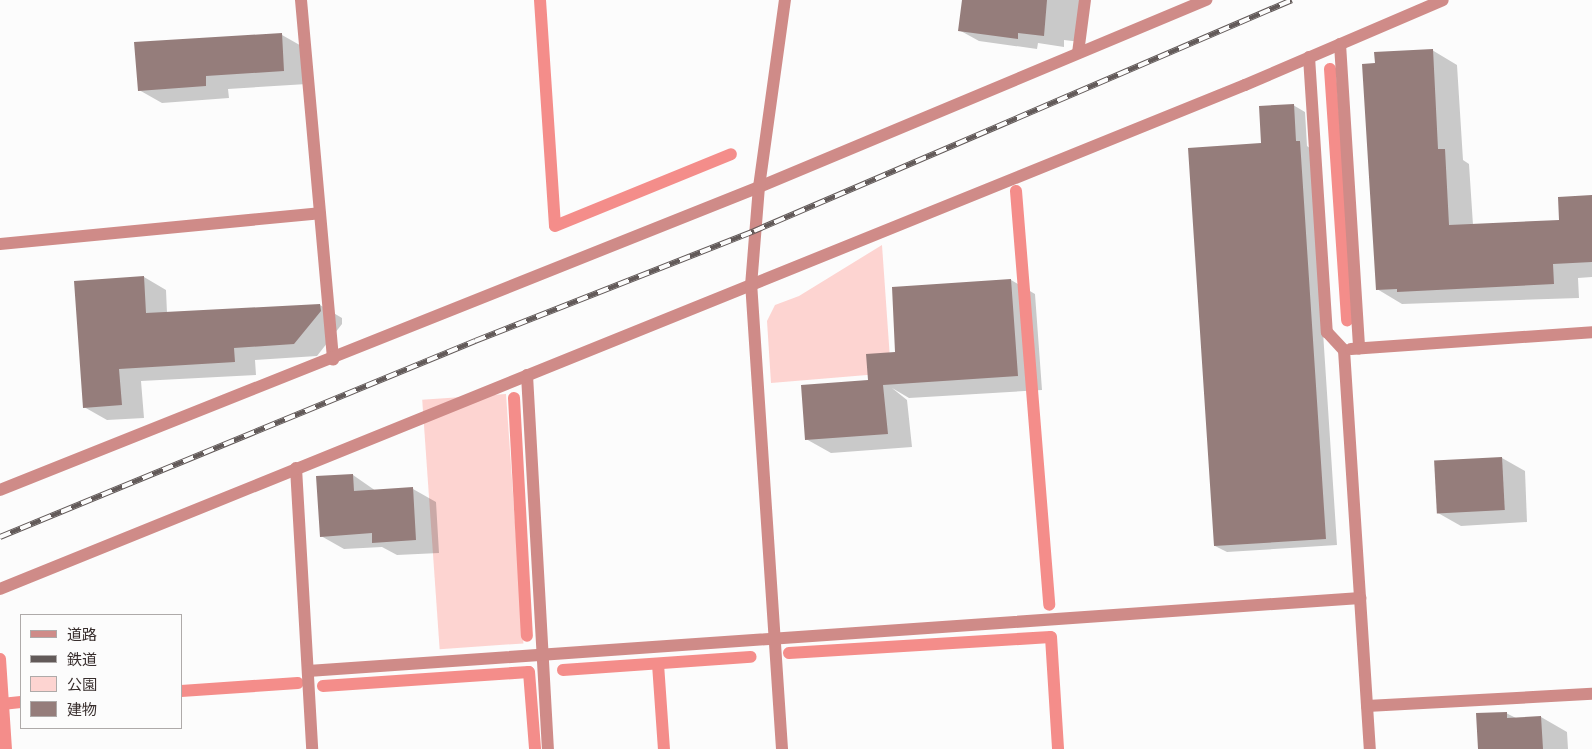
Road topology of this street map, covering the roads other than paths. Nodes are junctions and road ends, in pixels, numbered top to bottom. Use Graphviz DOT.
graph roads {
  1 [pos="301,0"];
  2 [pos="785,0"];
  3 [pos="1084,0"];
  4 [pos="1207,0"];
  5 [pos="1443,0"];
  6 [pos="1340,44"];
  7 [pos="1078,53"];
  8 [pos="1309,57"];
  9 [pos="759,187"];
  10 [pos="320,213"];
  11 [pos="0,244"];
  12 [pos="751,286"];
  13 [pos="1592,332"];
  14 [pos="1359,348"];
  15 [pos="1344,350"];
  16 [pos="333,360"];
  17 [pos="527,375"];
  18 [pos="296,468"];
  19 [pos="0,490"];
  20 [pos="0,589"];
  21 [pos="1360,598"];
  22 [pos="775,637"];
  23 [pos="542,655"];
  24 [pos="308,671"];
  25 [pos="1592,694"];
  26 [pos="1367,706"];
  27 [pos="312,749"];
  28 [pos="548,749"];
  29 [pos="782,749"];
  30 [pos="1370,749"];
  1 -- 10 [label="street"];
  2 -- 9 [label="street"];
  3 -- 7 [label="street"];
  4 -- 7 [label="street"];
  5 -- 6 [label="street"];
  6 -- 8 [label="street"];
  6 -- 14 [label="street"];
  7 -- 9 [label="street"];
  8 -- 12 [label="street"];
  8 -- 15 [label="street"];
  9 -- 12 [label="street"];
  9 -- 16 [label="street"];
  10 -- 11 [label="street"];
  10 -- 16 [label="street"];
  12 -- 17 [label="street"];
  12 -- 22 [label="street"];
  13 -- 14 [label="street"];
  14 -- 15 [label="street"];
  15 -- 21 [label="street"];
  16 -- 19 [label="street"];
  17 -- 18 [label="street"];
  17 -- 23 [label="street"];
  18 -- 20 [label="street"];
  18 -- 24 [label="street"];
  21 -- 22 [label="street"];
  21 -- 26 [label="street"];
  22 -- 23 [label="street"];
  22 -- 29 [label="street"];
  23 -- 24 [label="street"];
  23 -- 28 [label="street"];
  24 -- 27 [label="street"];
  25 -- 26 [label="street"];
  26 -- 30 [label="street"];
}
